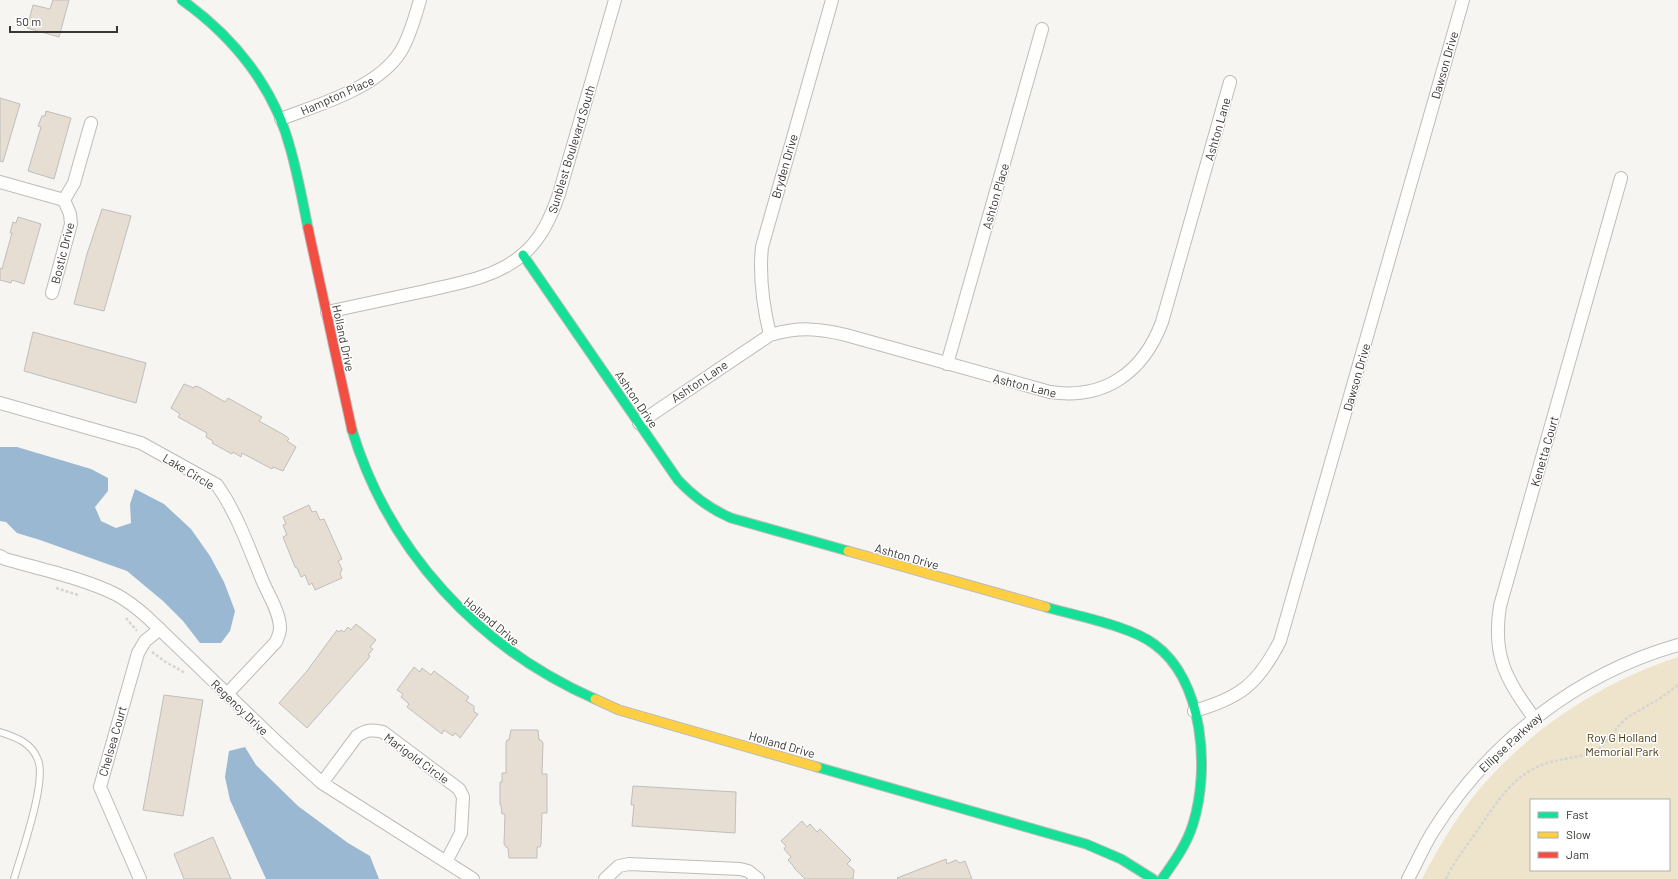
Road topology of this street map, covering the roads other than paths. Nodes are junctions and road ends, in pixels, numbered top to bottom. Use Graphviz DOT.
graph roads {
  1 [pos="182,0"];
  2 [pos="420,0"];
  3 [pos="615,0"];
  4 [pos="832,0"];
  5 [pos="1463,0"];
  6 [pos="1042,29"];
  7 [pos="1230,82"];
  8 [pos="281,119"];
  9 [pos="91,123"];
  10 [pos="1621,178"];
  11 [pos="0,182"];
  12 [pos="64,200"];
  13 [pos="523,255"];
  14 [pos="52,293"];
  15 [pos="327,312"];
  16 [pos="770,334"];
  17 [pos="947,364"];
  18 [pos="0,403"];
  19 [pos="639,422"];
  20 [pos="0,556"];
  21 [pos="160,629"];
  22 [pos="1678,645"];
  23 [pos="227,694"];
  24 [pos="1194,711"];
  25 [pos="1534,718"];
  26 [pos="0,732"];
  27 [pos="322,783"];
  28 [pos="446,862"];
  29 [pos="14,879"];
  30 [pos="140,879"];
  31 [pos="473,879"];
  32 [pos="605,879"];
  33 [pos="758,879"];
  34 [pos="1153,879"];
  35 [pos="1162,879"];
  36 [pos="1408,879"];
  1 -- 8 [label="street, Holland Drive"];
  2 -- 8 [label="street, Hampton Place"];
  3 -- 13 [label="street, Sunblest Boulevard South"];
  4 -- 16 [label="street, Bryden Drive"];
  5 -- 24 [label="street, Dawson Drive"];
  6 -- 17 [label="street, Ashton Place"];
  7 -- 17 [label="street, Ashton Lane"];
  8 -- 15 [label="street, Holland Drive"];
  9 -- 12 [label="street"];
  10 -- 25 [label="street, Kenetta Court"];
  11 -- 12 [label="street"];
  12 -- 14 [label="street, Bostic Drive"];
  13 -- 15 [label="street, Sunblest Boulevard South"];
  13 -- 19 [label="street, Ashton Drive"];
  15 -- 34 [label="street, Holland Drive"];
  16 -- 17 [label="street, Ashton Lane"];
  16 -- 19 [label="street, Ashton Lane"];
  18 -- 23 [label="street, Lake Circle"];
  19 -- 24 [label="street, Ashton Drive"];
  20 -- 21 [label="street, Regency Drive"];
  21 -- 23 [label="street, Regency Drive"];
  21 -- 30 [label="street, Chelsea Court"];
  22 -- 25 [label="street, Ellipse Parkway"];
  23 -- 27 [label="street, Regency Drive"];
  24 -- 35 [label="street, Ashton Drive"];
  25 -- 36 [label="street, Ellipse Parkway"];
  26 -- 29 [label="lane"];
  27 -- 28 [label="street, Regency Drive"];
  27 -- 28 [label="street, Marigold Circle"];
  28 -- 31 [label="street, Regency Drive"];
  32 -- 33 [label="street"];
}
